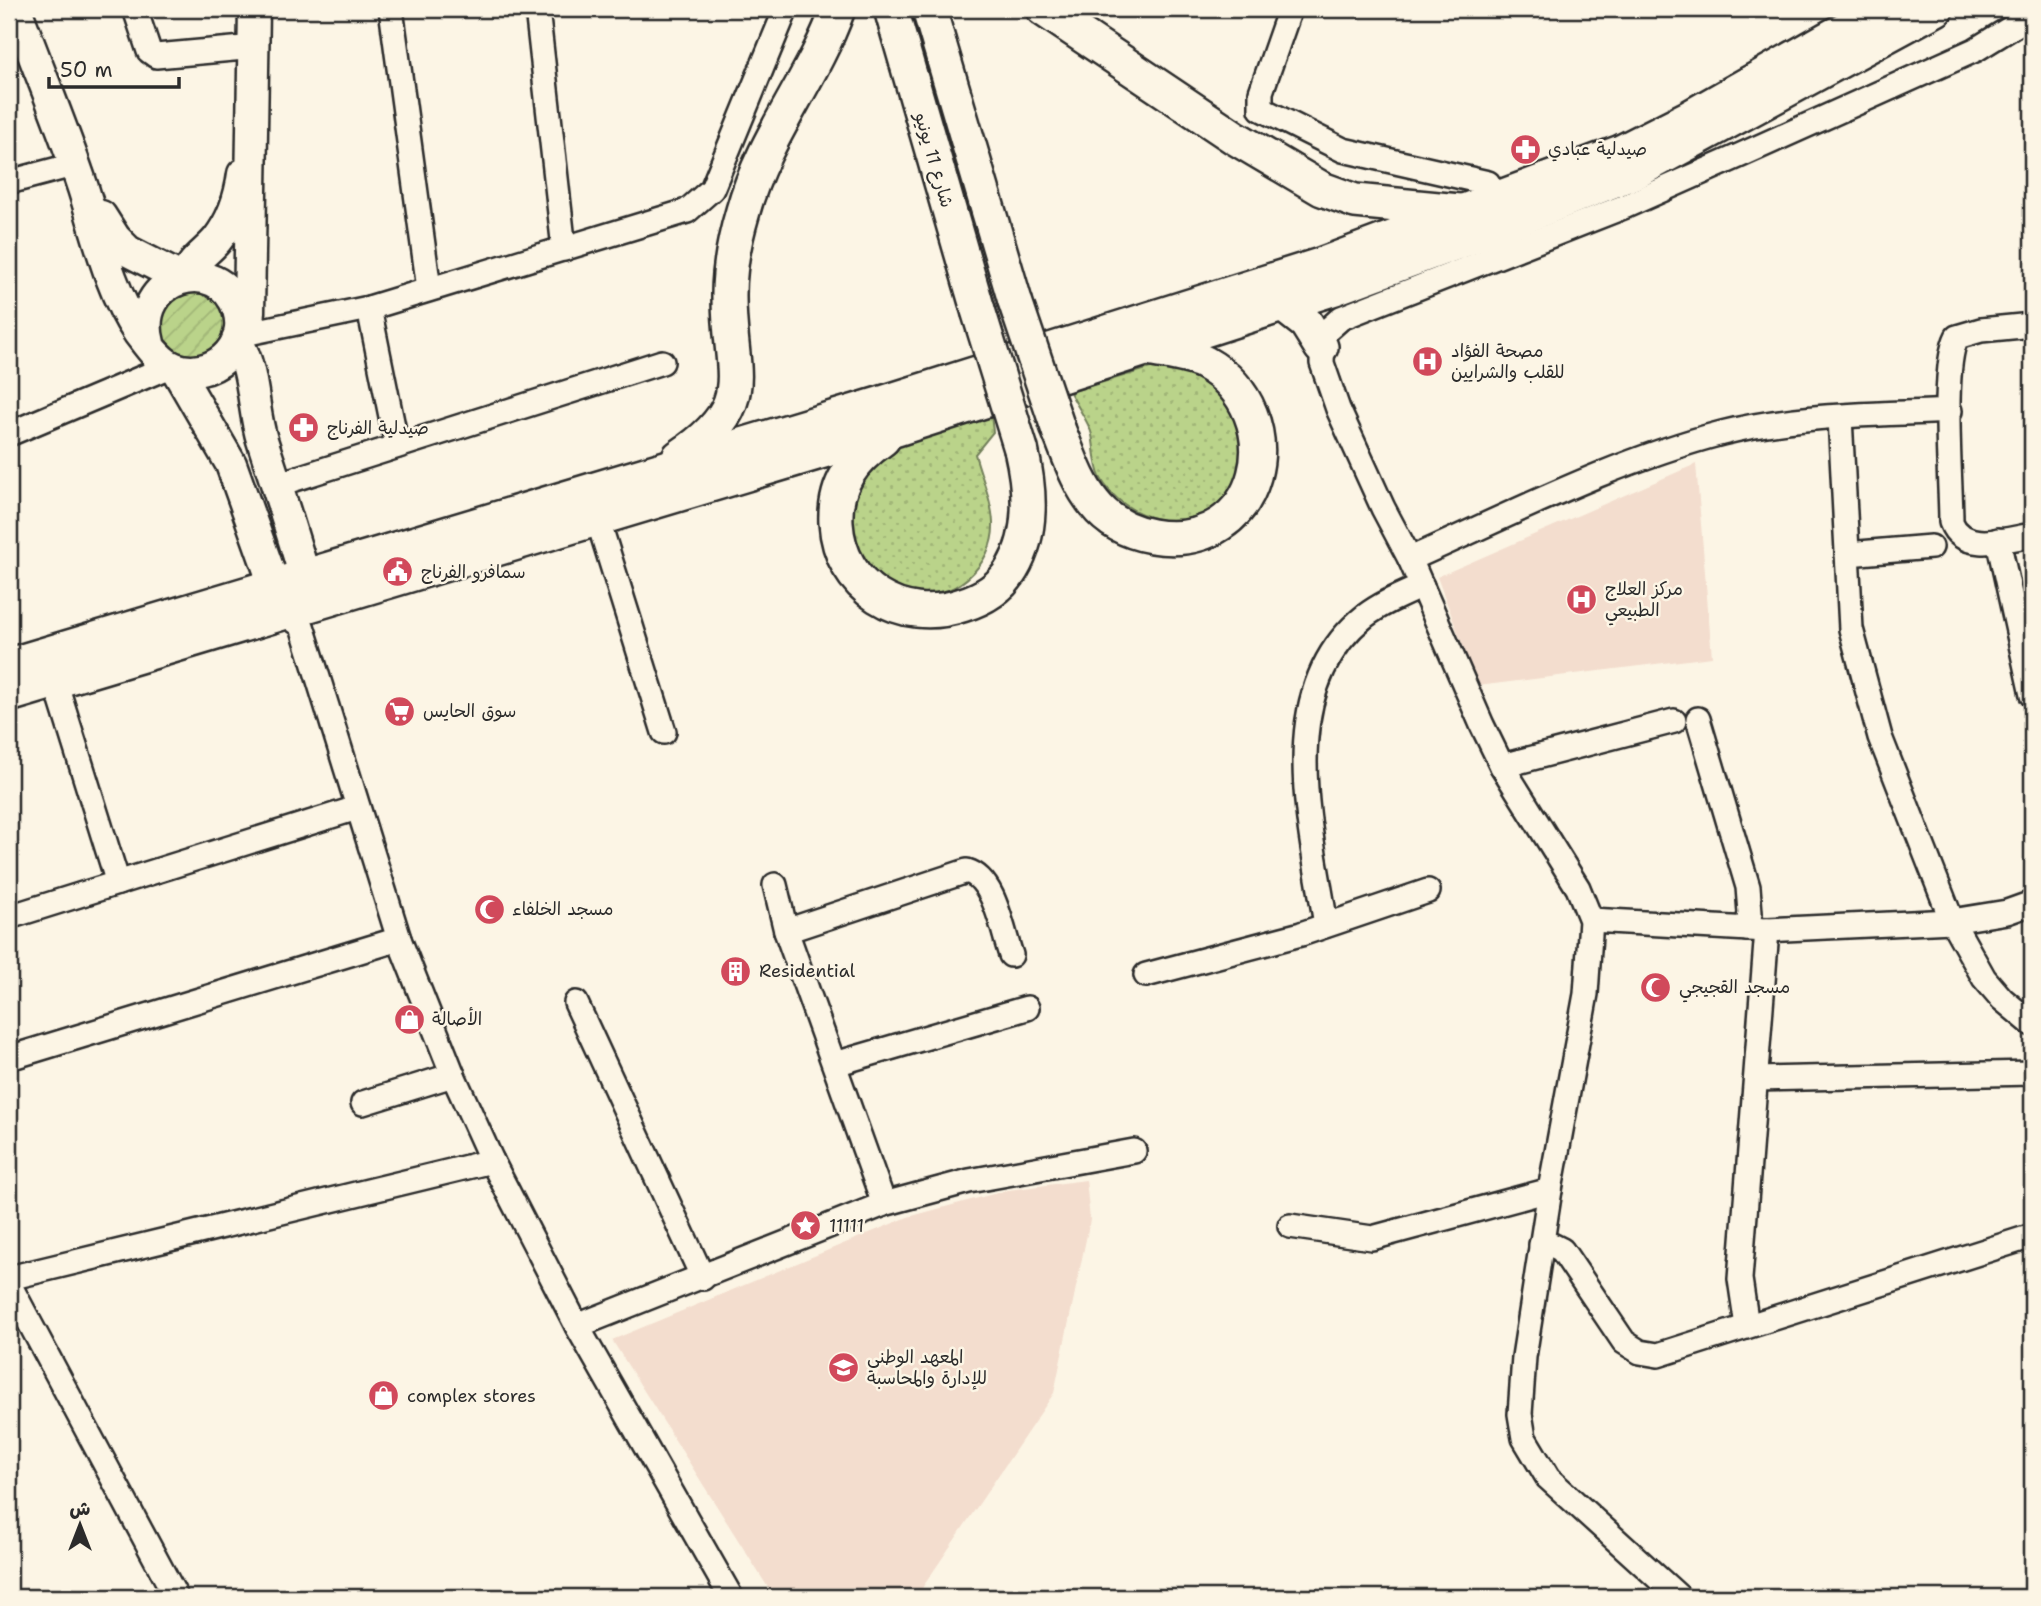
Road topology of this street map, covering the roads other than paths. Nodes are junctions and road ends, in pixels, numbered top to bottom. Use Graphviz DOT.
graph roads {
  1 [pos="16,9"];
  2 [pos="135,9"];
  3 [pos="254,9"];
  4 [pos="260,9"];
  5 [pos="391,9"];
  6 [pos="537,9"];
  7 [pos="786,9"];
  8 [pos="838,9"];
  9 [pos="891,9"];
  10 [pos="929,9"];
  11 [pos="1043,9"];
  12 [pos="1290,9"];
  13 [pos="1880,9"];
  14 [pos="1936,9"];
  15 [pos="2032,15"];
  16 [pos="256,47"];
  17 [pos="255,99"];
  18 [pos="77,175"];
  19 [pos="9,182"];
  20 [pos="1497,200"];
  21 [pos="1465,211"];
  22 [pos="564,249"];
  23 [pos="183,278"];
  24 [pos="429,289"];
  25 [pos="1283,305"];
  26 [pos="369,308"];
  27 [pos="2032,325"];
  28 [pos="239,334"];
  29 [pos="149,343"];
  30 [pos="1321,347"];
  31 [pos="1151,350"];
  32 [pos="662,362"];
  33 [pos="173,367"];
  34 [pos="1950,411"];
  35 [pos="1840,417"];
  36 [pos="897,429"];
  37 [pos="9,433"];
  38 [pos="397,446"];
  39 [pos="659,470"];
  40 [pos="279,484"];
  41 [pos="597,517"];
  42 [pos="2032,535"];
  43 [pos="1998,540"];
  44 [pos="1931,547"];
  45 [pos="1847,554"];
  46 [pos="1410,559"];
  47 [pos="1422,586"];
  48 [pos="296,602"];
  49 [pos="9,665"];
  50 [pos="55,681"];
  51 [pos="9,695"];
  52 [pos="2032,695"];
  53 [pos="1698,719"];
  54 [pos="1674,722"];
  55 [pos="664,732"];
  56 [pos="1502,766"];
  57 [pos="357,808"];
  58 [pos="118,883"];
  59 [pos="775,885"];
  60 [pos="1428,891"];
  61 [pos="2032,903"];
  62 [pos="9,917"];
  63 [pos="1591,920"];
  64 [pos="1952,921"];
  65 [pos="1326,925"];
  66 [pos="1757,929"];
  67 [pos="786,931"];
  68 [pos="399,939"];
  69 [pos="1011,955"];
  70 [pos="1146,975"];
  71 [pos="576,1003"];
  72 [pos="1027,1008"];
  73 [pos="2032,1024"];
  74 [pos="9,1058"];
  75 [pos="835,1064"];
  76 [pos="2032,1073"];
  77 [pos="453,1075"];
  78 [pos="1756,1079"];
  79 [pos="363,1103"];
  80 [pos="1134,1151"];
  81 [pos="492,1161"];
  82 [pos="1550,1190"];
  83 [pos="884,1204"];
  84 [pos="1290,1226"];
  85 [pos="2032,1236"];
  86 [pos="1541,1245"];
  87 [pos="703,1278"];
  88 [pos="9,1279"];
  89 [pos="9,1284"];
  90 [pos="577,1326"];
  91 [pos="1747,1326"];
  92 [pos="176,1597"];
  93 [pos="731,1597"];
  94 [pos="1679,1597"];
  1 -- 18 [label="main road"];
  2 -- 16 [label="street"];
  3 -- 4 [label="street"];
  3 -- 16 [label="main road"];
  5 -- 24 [label="street"];
  6 -- 22 [label="street"];
  7 -- 22 [label="street"];
  8 -- 39 [label="highway"];
  9 -- 36 [label="highway, شارع 11 يونيو, bridge"];
  10 -- 31 [label="highway, bridge"];
  11 -- 21 [label="highway"];
  12 -- 20 [label="street"];
  13 -- 20 [label="highway"];
  14 -- 25 [label="highway"];
  15 -- 30 [label="street"];
  16 -- 17 [label="main road"];
  17 -- 23 [label="main road"];
  17 -- 28 [label="main road"];
  18 -- 19 [label="street"];
  18 -- 23 [label="main road"];
  18 -- 29 [label="main road"];
  20 -- 21 [label="highway"];
  21 -- 39 [label="highway"];
  22 -- 24 [label="street"];
  23 -- 28 [label="main road"];
  23 -- 29 [label="main road"];
  24 -- 26 [label="street"];
  25 -- 30 [label="highway"];
  25 -- 31 [label="highway"];
  26 -- 28 [label="street"];
  26 -- 38 [label="street"];
  27 -- 34 [label="street"];
  28 -- 33 [label="main road"];
  28 -- 40 [label="main road"];
  29 -- 33 [label="main road"];
  30 -- 46 [label="street"];
  31 -- 36 [label="highway"];
  32 -- 38 [label="street"];
  33 -- 37 [label="street"];
  33 -- 48 [label="main road"];
  34 -- 35 [label="street"];
  34 -- 43 [label="street"];
  35 -- 45 [label="street"];
  35 -- 46 [label="street"];
  36 -- 41 [label="highway"];
  38 -- 40 [label="street"];
  39 -- 48 [label="highway"];
  40 -- 48 [label="main road"];
  41 -- 48 [label="highway"];
  41 -- 55 [label="street"];
  42 -- 43 [label="street"];
  43 -- 52 [label="street"];
  44 -- 45 [label="street"];
  45 -- 64 [label="street"];
  46 -- 47 [label="street"];
  47 -- 56 [label="street"];
  47 -- 65 [label="street"];
  48 -- 49 [label="highway"];
  48 -- 50 [label="highway"];
  48 -- 57 [label="street"];
  50 -- 51 [label="highway"];
  50 -- 58 [label="street"];
  53 -- 66 [label="street"];
  54 -- 56 [label="street"];
  56 -- 63 [label="street"];
  57 -- 58 [label="street"];
  57 -- 68 [label="street"];
  58 -- 62 [label="street"];
  59 -- 67 [label="street"];
  60 -- 65 [label="street"];
  61 -- 64 [label="street"];
  63 -- 66 [label="street"];
  63 -- 82 [label="street"];
  64 -- 66 [label="street"];
  64 -- 73 [label="street"];
  65 -- 70 [label="street"];
  66 -- 78 [label="street"];
  67 -- 69 [label="street"];
  67 -- 75 [label="street"];
  68 -- 74 [label="street"];
  68 -- 77 [label="street"];
  71 -- 87 [label="street"];
  72 -- 75 [label="street"];
  75 -- 83 [label="street"];
  76 -- 78 [label="street"];
  77 -- 79 [label="street"];
  77 -- 81 [label="street"];
  78 -- 91 [label="street"];
  80 -- 83 [label="street"];
  81 -- 88 [label="street"];
  81 -- 90 [label="street"];
  82 -- 84 [label="street"];
  82 -- 86 [label="street"];
  83 -- 87 [label="street"];
  85 -- 91 [label="street"];
  86 -- 91 [label="street"];
  86 -- 94 [label="street"];
  87 -- 90 [label="street"];
  89 -- 92 [label="street"];
  90 -- 93 [label="street"];
}
